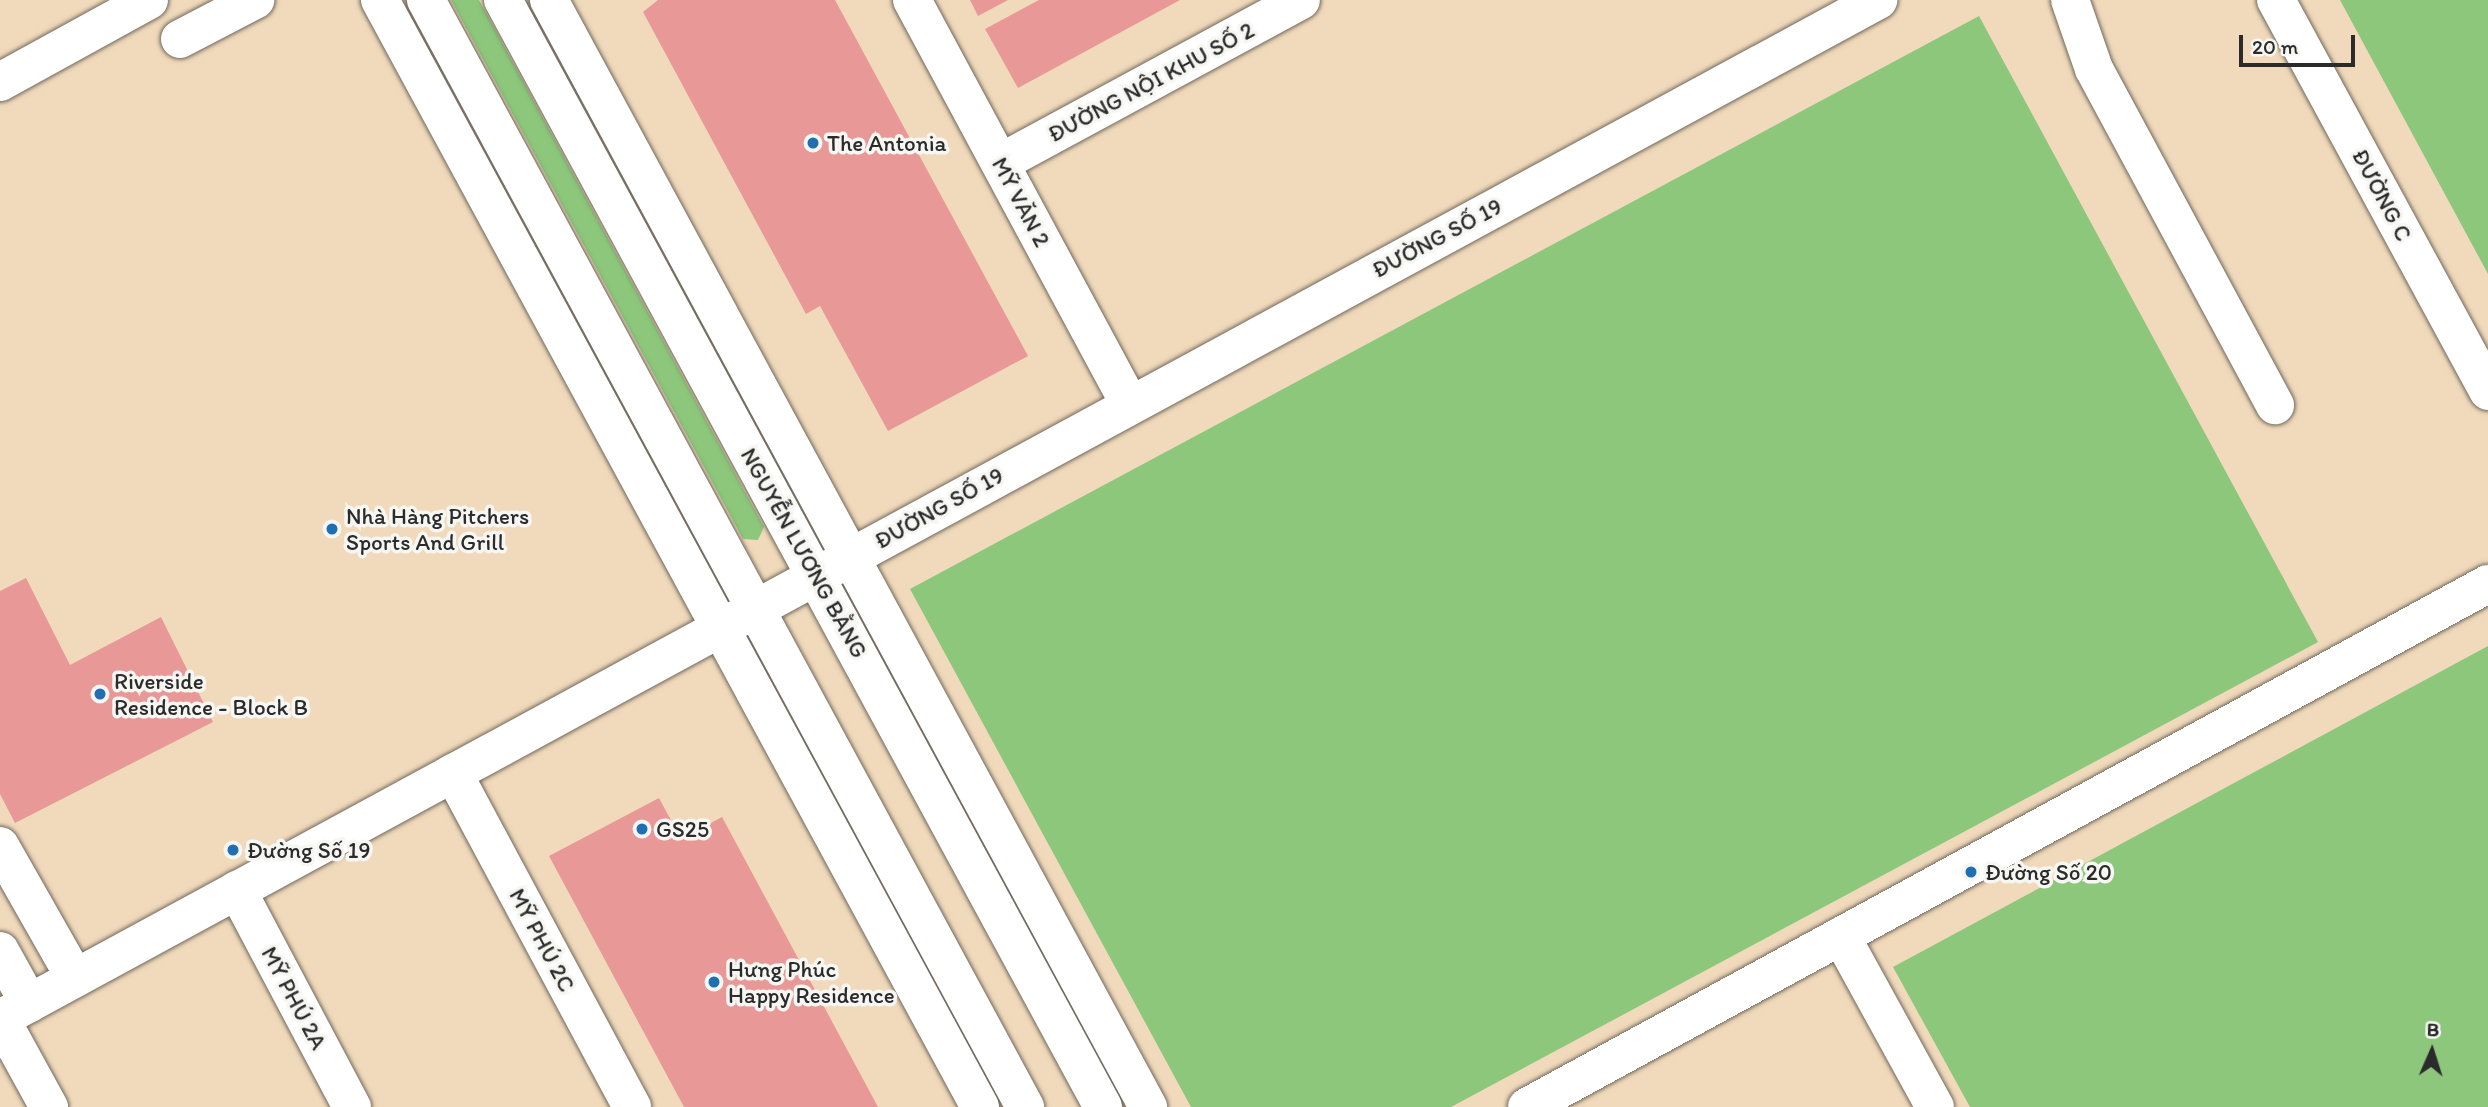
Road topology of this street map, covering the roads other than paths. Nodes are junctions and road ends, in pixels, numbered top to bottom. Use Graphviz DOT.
graph roads {
  1 [pos="149,0"];
  2 [pos="255,0"];
  3 [pos="380,0"];
  4 [pos="426,0"];
  5 [pos="503,0"];
  6 [pos="549,0"];
  7 [pos="912,0"];
  8 [pos="1301,0"];
  9 [pos="1878,0"];
  10 [pos="2070,0"];
  11 [pos="2276,0"];
  12 [pos="180,39"];
  13 [pos="4,71"];
  14 [pos="1000,163"];
  15 [pos="2488,391"];
  16 [pos="1129,405"];
  17 [pos="2275,405"];
  18 [pos="852,555"];
  19 [pos="816,575"];
  20 [pos="2488,584"];
  21 [pos="755,607"];
  22 [pos="720,627"];
  23 [pos="453,773"];
  24 [pos="0,846"];
  25 [pos="237,890"];
  26 [pos="1841,936"];
  27 [pos="0,951"];
  28 [pos="75,978"];
  29 [pos="10,1013"];
  30 [pos="48,1107"];
  31 [pos="352,1107"];
  32 [pos="632,1107"];
  33 [pos="980,1107"];
  34 [pos="1025,1107"];
  35 [pos="1103,1107"];
  36 [pos="1148,1107"];
  37 [pos="1527,1107"];
  38 [pos="1935,1107"];
  1 -- 13 [label="street"];
  2 -- 12 [label="street"];
  3 -- 22 [label="street"];
  4 -- 21 [label="street"];
  5 -- 19 [label="street, NGUYỄN LƯƠNG BẰNG"];
  6 -- 18 [label="street, NGUYỄN LƯƠNG BẰNG"];
  7 -- 14 [label="street, MỸ VĂN 2"];
  8 -- 14 [label="street, ĐƯỜNG NỘI KHU SỐ 2"];
  9 -- 16 [label="street, ĐƯỜNG SỐ 19"];
  10 -- 17 [label="street"];
  11 -- 15 [label="street, ĐƯỜNG C"];
  14 -- 16 [label="street, MỸ VĂN 2"];
  16 -- 18 [label="street, ĐƯỜNG SỐ 19"];
  18 -- 19 [label="street, ĐƯỜNG SỐ 19"];
  18 -- 36 [label="street, NGUYỄN LƯƠNG BẰNG"];
  19 -- 21 [label="street, ĐƯỜNG SỐ 19"];
  19 -- 35 [label="street, NGUYỄN LƯƠNG BẰNG"];
  20 -- 26 [label="street"];
  21 -- 22 [label="street, ĐƯỜNG SỐ 19"];
  21 -- 34 [label="street"];
  22 -- 23 [label="street, ĐƯỜNG SỐ 19"];
  22 -- 33 [label="street"];
  23 -- 25 [label="street, ĐƯỜNG SỐ 19"];
  23 -- 32 [label="street, MỸ PHÚ 2C"];
  24 -- 28 [label="street"];
  25 -- 28 [label="street, ĐƯỜNG SỐ 19"];
  25 -- 31 [label="street, MỸ PHÚ 2A"];
  26 -- 37 [label="street"];
  26 -- 38 [label="street"];
  27 -- 29 [label="street"];
  28 -- 29 [label="street, ĐƯỜNG SỐ 19"];
  29 -- 30 [label="street"];
}
